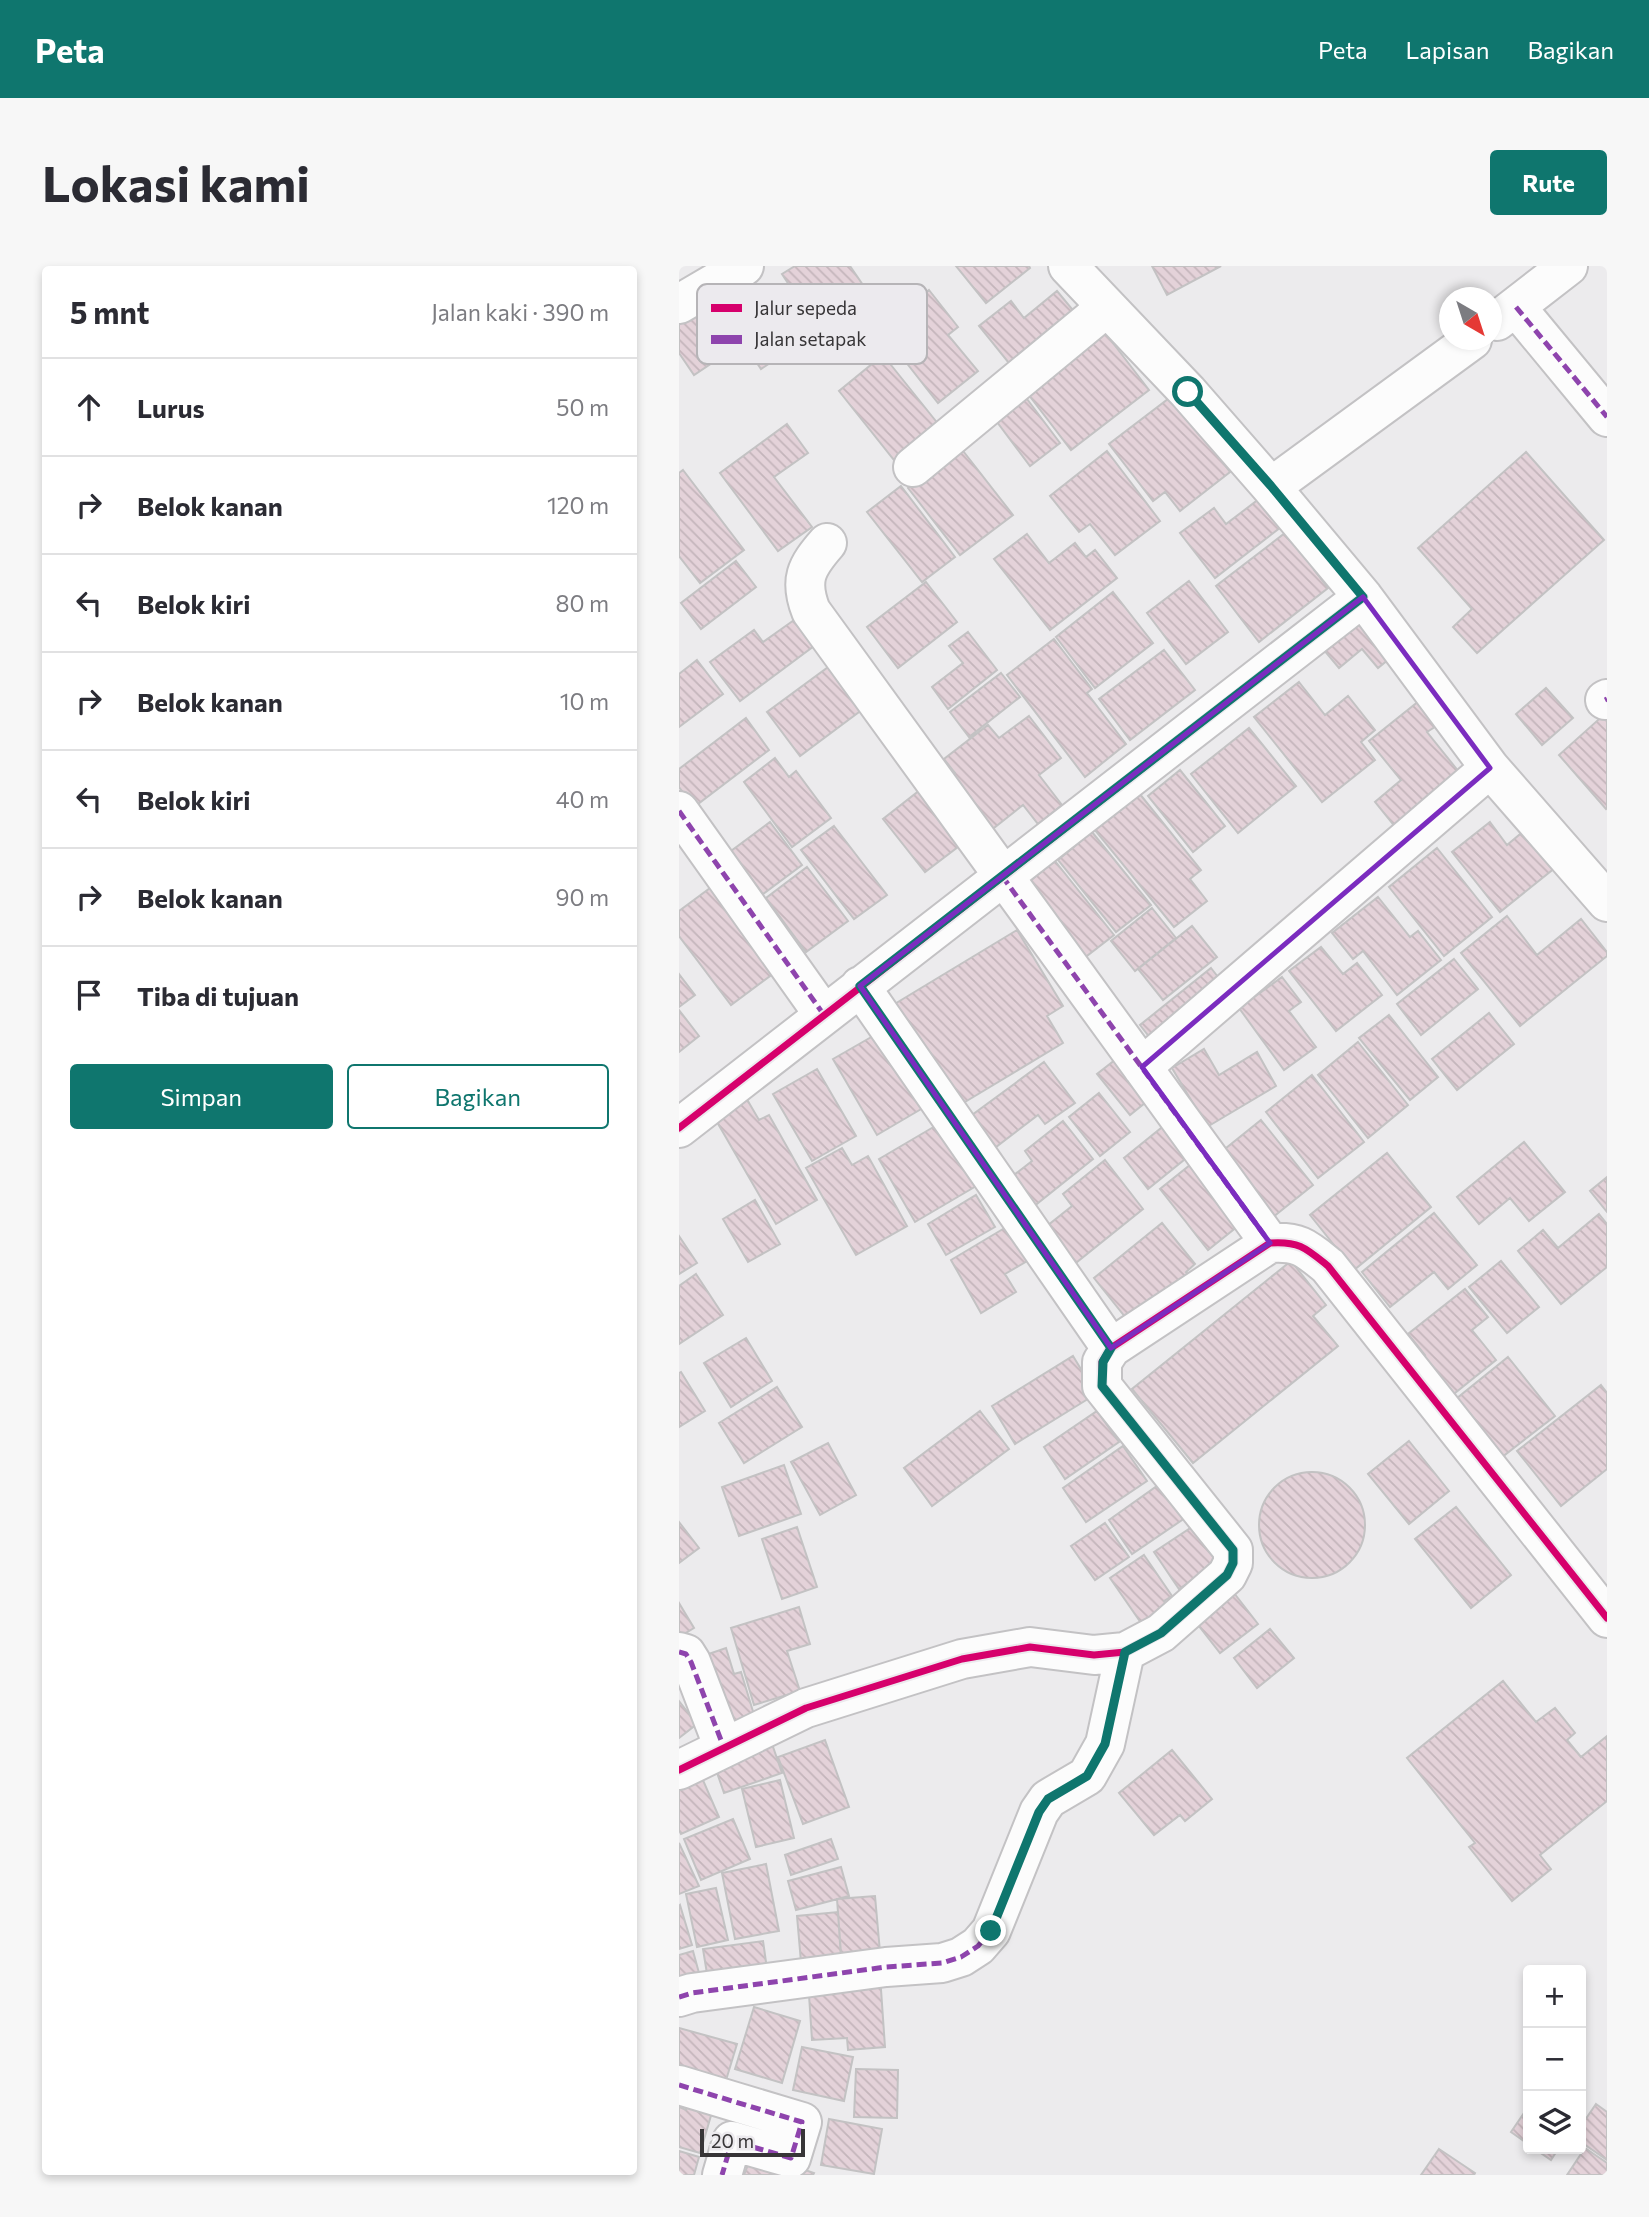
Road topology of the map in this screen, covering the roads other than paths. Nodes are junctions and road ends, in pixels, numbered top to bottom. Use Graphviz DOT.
graph roads {
  1 [pos="744,266"];
  2 [pos="1068,266"];
  3 [pos="1567,266"];
  4 [pos="713,284"];
  5 [pos="697,293"];
  6 [pos="679,304"];
  7 [pos="1107,307"];
  8 [pos="1504,316"];
  9 [pos="1458,350"];
  10 [pos="1607,416"];
  11 [pos="913,467"];
  12 [pos="1271,486"];
  13 [pos="827,543"];
  14 [pos="1363,597"];
  15 [pos="1490,768"];
  16 [pos="679,811"];
  17 [pos="1002,876"];
  18 [pos="1607,902"];
  19 [pos="860,986"];
  20 [pos="824,1015"];
  21 [pos="1142,1067"];
  22 [pos="679,1128"];
  23 [pos="1270,1243"];
  24 [pos="1111,1348"];
  25 [pos="1607,1618"];
  26 [pos="679,1652"];
  27 [pos="1125,1652"];
  28 [pos="724,1748"];
  29 [pos="679,1770"];
  30 [pos="679,1997"];
  31 [pos="679,2085"];
  32 [pos="722,2175"];
  1 -- 4 [label="street"];
  2 -- 7 [label="street"];
  3 -- 8 [label="street"];
  5 -- 6 [label="street"];
  7 -- 11 [label="street"];
  7 -- 12 [label="street"];
  8 -- 10 [label="street"];
  9 -- 12 [label="street"];
  12 -- 14 [label="street"];
  13 -- 17 [label="street"];
  14 -- 15 [label="street"];
  14 -- 17 [label="street"];
  15 -- 18 [label="street"];
  15 -- 21 [label="street"];
  16 -- 20 [label="street"];
  17 -- 19 [label="street"];
  17 -- 21 [label="street"];
  19 -- 20 [label="street"];
  19 -- 24 [label="street"];
  20 -- 22 [label="street"];
  21 -- 23 [label="street"];
  23 -- 24 [label="street"];
  23 -- 25 [label="street"];
  24 -- 27 [label="street"];
  26 -- 28 [label="street"];
  27 -- 28 [label="street"];
  27 -- 30 [label="street"];
  28 -- 29 [label="street"];
  31 -- 32 [label="street"];
}
